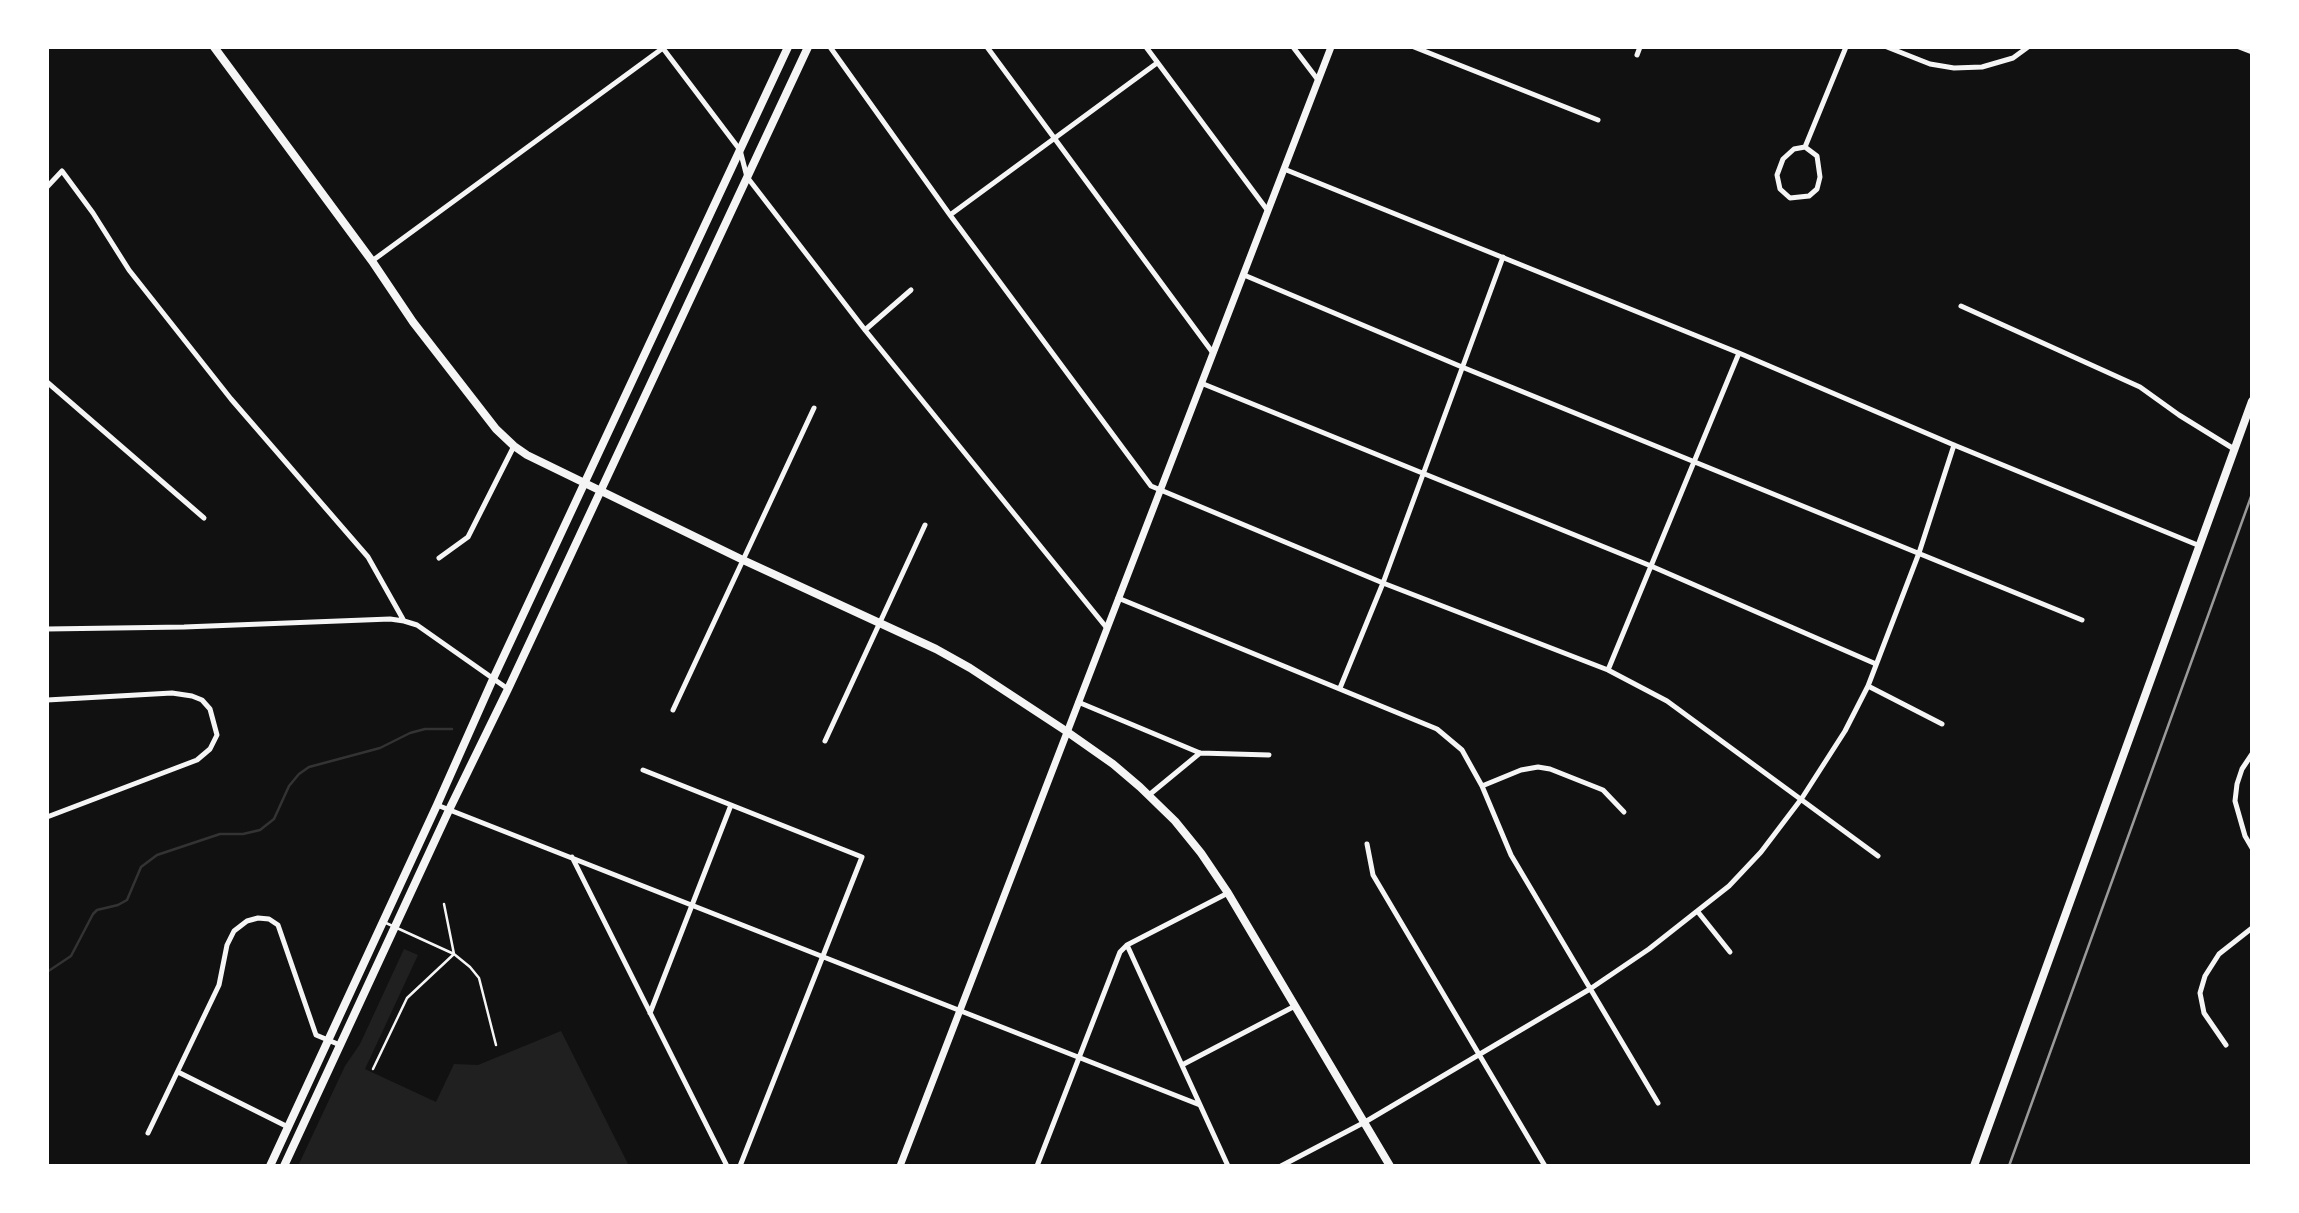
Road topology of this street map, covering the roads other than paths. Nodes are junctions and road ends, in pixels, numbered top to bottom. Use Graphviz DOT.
graph roads {
  1 [pos="214,47"];
  2 [pos="788,47"];
  3 [pos="808,47"];
  4 [pos="831,47"];
  5 [pos="987,47"];
  6 [pos="1146,47"];
  7 [pos="1293,47"];
  8 [pos="1331,47"];
  9 [pos="1414,47"];
  10 [pos="1640,47"];
  11 [pos="1846,47"];
  12 [pos="1887,47"];
  13 [pos="2028,47"];
  14 [pos="2239,47"];
  15 [pos="662,48"];
  16 [pos="2252,52"];
  17 [pos="1637,55"];
  18 [pos="1157,63"];
  19 [pos="1318,80"];
  20 [pos="1598,120"];
  21 [pos="1053,137"];
  22 [pos="1805,147"];
  23 [pos="740,150"];
  24 [pos="1284,169"];
  25 [pos="747,177"];
  26 [pos="47,187"];
  27 [pos="1268,211"];
  28 [pos="950,215"];
  29 [pos="1503,257"];
  30 [pos="372,261"];
  31 [pos="1244,275"];
  32 [pos="911,290"];
  33 [pos="1961,306"];
  34 [pos="864,330"];
  35 [pos="1213,353"];
  36 [pos="1739,353"];
  37 [pos="1462,367"];
  38 [pos="47,382"];
  39 [pos="1201,383"];
  40 [pos="2252,401"];
  41 [pos="814,408"];
  42 [pos="1954,445"];
  43 [pos="513,446"];
  44 [pos="2234,449"];
  45 [pos="1694,462"];
  46 [pos="1422,474"];
  47 [pos="586,483"];
  48 [pos="601,490"];
  49 [pos="1160,491"];
  50 [pos="204,518"];
  51 [pos="925,525"];
  52 [pos="2200,545"];
  53 [pos="1919,553"];
  54 [pos="439,558"];
  55 [pos="743,560"];
  56 [pos="1651,566"];
  57 [pos="1383,583"];
  58 [pos="1118,598"];
  59 [pos="2082,620"];
  60 [pos="404,621"];
  61 [pos="880,622"];
  62 [pos="1107,627"];
  63 [pos="47,629"];
  64 [pos="1876,664"];
  65 [pos="1608,670"];
  66 [pos="493,679"];
  67 [pos="1868,686"];
  68 [pos="1340,688"];
  69 [pos="508,689"];
  70 [pos="47,700"];
  71 [pos="1078,702"];
  72 [pos="673,710"];
  73 [pos="1942,724"];
  74 [pos="1066,731"];
  75 [pos="825,741"];
  76 [pos="1200,753"];
  77 [pos="2252,754"];
  78 [pos="1269,755"];
  79 [pos="643,770"];
  80 [pos="1482,786"];
  81 [pos="1149,795"];
  82 [pos="1802,798"];
  83 [pos="437,805"];
  84 [pos="731,805"];
  85 [pos="449,810"];
  86 [pos="1624,812"];
  87 [pos="47,817"];
  88 [pos="1367,844"];
  89 [pos="2252,848"];
  90 [pos="1878,856"];
  91 [pos="572,857"];
  92 [pos="1228,892"];
  93 [pos="444,904"];
  94 [pos="692,907"];
  95 [pos="1698,912"];
  96 [pos="383,922"];
  97 [pos="395,927"];
  98 [pos="2252,929"];
  99 [pos="1127,945"];
  100 [pos="1730,952"];
  101 [pos="454,954"];
  102 [pos="822,957"];
  103 [pos="1590,989"];
  104 [pos="1295,1006"];
  105 [pos="960,1011"];
  106 [pos="650,1013"];
  107 [pos="328,1040"];
  108 [pos="340,1045"];
  109 [pos="496,1045"];
  110 [pos="2226,1045"];
  111 [pos="1480,1056"];
  112 [pos="1079,1058"];
  113 [pos="1182,1065"];
  114 [pos="373,1069"];
  115 [pos="178,1072"];
  116 [pos="1658,1103"];
  117 [pos="1200,1105"];
  118 [pos="1365,1122"];
  119 [pos="288,1127"];
  120 [pos="148,1133"];
  121 [pos="270,1166"];
  122 [pos="284,1166"];
  123 [pos="727,1166"];
  124 [pos="740,1166"];
  125 [pos="900,1166"];
  126 [pos="1037,1166"];
  127 [pos="1228,1166"];
  128 [pos="1281,1166"];
  129 [pos="1390,1166"];
  130 [pos="1545,1166"];
  131 [pos="1974,1166"];
  1 -- 30 [label="main road"];
  2 -- 23 [label="main road"];
  3 -- 25 [label="main road"];
  4 -- 28 [label="street"];
  5 -- 21 [label="street"];
  6 -- 18 [label="street"];
  7 -- 19 [label="street"];
  8 -- 19 [label="street"];
  9 -- 20 [label="street"];
  10 -- 17 [label="street"];
  11 -- 22 [label="street"];
  12 -- 13 [label="street"];
  14 -- 16 [label="street"];
  15 -- 23 [label="street"];
  15 -- 30 [label="street"];
  18 -- 21 [label="street"];
  18 -- 27 [label="street"];
  19 -- 24 [label="street"];
  21 -- 28 [label="street"];
  21 -- 35 [label="street"];
  22 -- 22 [label="street"];
  23 -- 25 [label="street"];
  23 -- 47 [label="main road"];
  24 -- 27 [label="street"];
  24 -- 29 [label="street"];
  25 -- 34 [label="street"];
  25 -- 48 [label="main road"];
  26 -- 60 [label="street"];
  27 -- 31 [label="street"];
  28 -- 49 [label="street"];
  29 -- 36 [label="street"];
  29 -- 37 [label="street"];
  30 -- 43 [label="main road"];
  31 -- 35 [label="street"];
  31 -- 37 [label="street"];
  32 -- 34 [label="street"];
  33 -- 44 [label="street"];
  34 -- 62 [label="street"];
  35 -- 39 [label="street"];
  36 -- 42 [label="street"];
  36 -- 45 [label="street"];
  37 -- 45 [label="street"];
  37 -- 46 [label="street"];
  38 -- 50 [label="street"];
  39 -- 46 [label="street"];
  39 -- 49 [label="street"];
  40 -- 44 [label="main road"];
  41 -- 55 [label="street"];
  42 -- 52 [label="street"];
  42 -- 53 [label="street"];
  43 -- 47 [label="main road"];
  43 -- 54 [label="street"];
  44 -- 52 [label="main road"];
  45 -- 53 [label="street"];
  45 -- 56 [label="street"];
  46 -- 56 [label="street"];
  46 -- 57 [label="street"];
  47 -- 48 [label="main road"];
  47 -- 66 [label="main road"];
  48 -- 55 [label="main road"];
  48 -- 69 [label="main road"];
  49 -- 57 [label="street"];
  49 -- 58 [label="street"];
  51 -- 61 [label="street"];
  52 -- 131 [label="main road"];
  53 -- 59 [label="street"];
  53 -- 64 [label="street"];
  55 -- 61 [label="main road"];
  55 -- 72 [label="street"];
  56 -- 64 [label="street"];
  56 -- 65 [label="street"];
  57 -- 65 [label="street"];
  57 -- 68 [label="street"];
  58 -- 62 [label="street"];
  58 -- 68 [label="street"];
  60 -- 63 [label="street"];
  60 -- 66 [label="street"];
  61 -- 74 [label="main road"];
  61 -- 75 [label="street"];
  62 -- 71 [label="street"];
  64 -- 67 [label="street"];
  65 -- 82 [label="street"];
  66 -- 69 [label="street"];
  66 -- 83 [label="main road"];
  67 -- 73 [label="street"];
  67 -- 82 [label="street"];
  68 -- 80 [label="street"];
  69 -- 85 [label="main road"];
  70 -- 87 [label="street"];
  71 -- 74 [label="street"];
  71 -- 76 [label="street"];
  74 -- 81 [label="main road"];
  74 -- 105 [label="street"];
  76 -- 78 [label="street"];
  76 -- 81 [label="street"];
  77 -- 89 [label="street"];
  79 -- 84 [label="street"];
  80 -- 86 [label="street"];
  80 -- 103 [label="street"];
  81 -- 92 [label="main road"];
  82 -- 90 [label="street"];
  82 -- 95 [label="street"];
  83 -- 85 [label="street"];
  83 -- 96 [label="main road"];
  84 -- 94 [label="street"];
  84 -- 102 [label="street"];
  85 -- 91 [label="street"];
  85 -- 97 [label="main road"];
  88 -- 111 [label="street"];
  91 -- 94 [label="street"];
  91 -- 106 [label="street"];
  92 -- 99 [label="street"];
  92 -- 104 [label="main road"];
  93 -- 101 [label="lane"];
  94 -- 102 [label="street"];
  94 -- 106 [label="street"];
  95 -- 100 [label="street"];
  95 -- 103 [label="street"];
  96 -- 97 [label="lane"];
  96 -- 107 [label="main road"];
  97 -- 101 [label="lane"];
  97 -- 108 [label="main road"];
  98 -- 110 [label="street"];
  99 -- 112 [label="street"];
  99 -- 113 [label="street"];
  101 -- 109 [label="lane"];
  101 -- 114 [label="lane"];
  102 -- 105 [label="street"];
  102 -- 124 [label="street"];
  103 -- 111 [label="street"];
  103 -- 116 [label="street"];
  104 -- 113 [label="street"];
  104 -- 118 [label="main road"];
  105 -- 112 [label="street"];
  105 -- 125 [label="street"];
  106 -- 123 [label="street"];
  107 -- 108 [label="street"];
  107 -- 115 [label="street"];
  107 -- 119 [label="main road"];
  108 -- 122 [label="main road"];
  111 -- 118 [label="street"];
  111 -- 130 [label="street"];
  112 -- 117 [label="street"];
  112 -- 126 [label="street"];
  113 -- 117 [label="street"];
  115 -- 119 [label="street"];
  115 -- 120 [label="street"];
  117 -- 127 [label="street"];
  118 -- 128 [label="street"];
  118 -- 129 [label="main road"];
  119 -- 121 [label="main road"];
}
